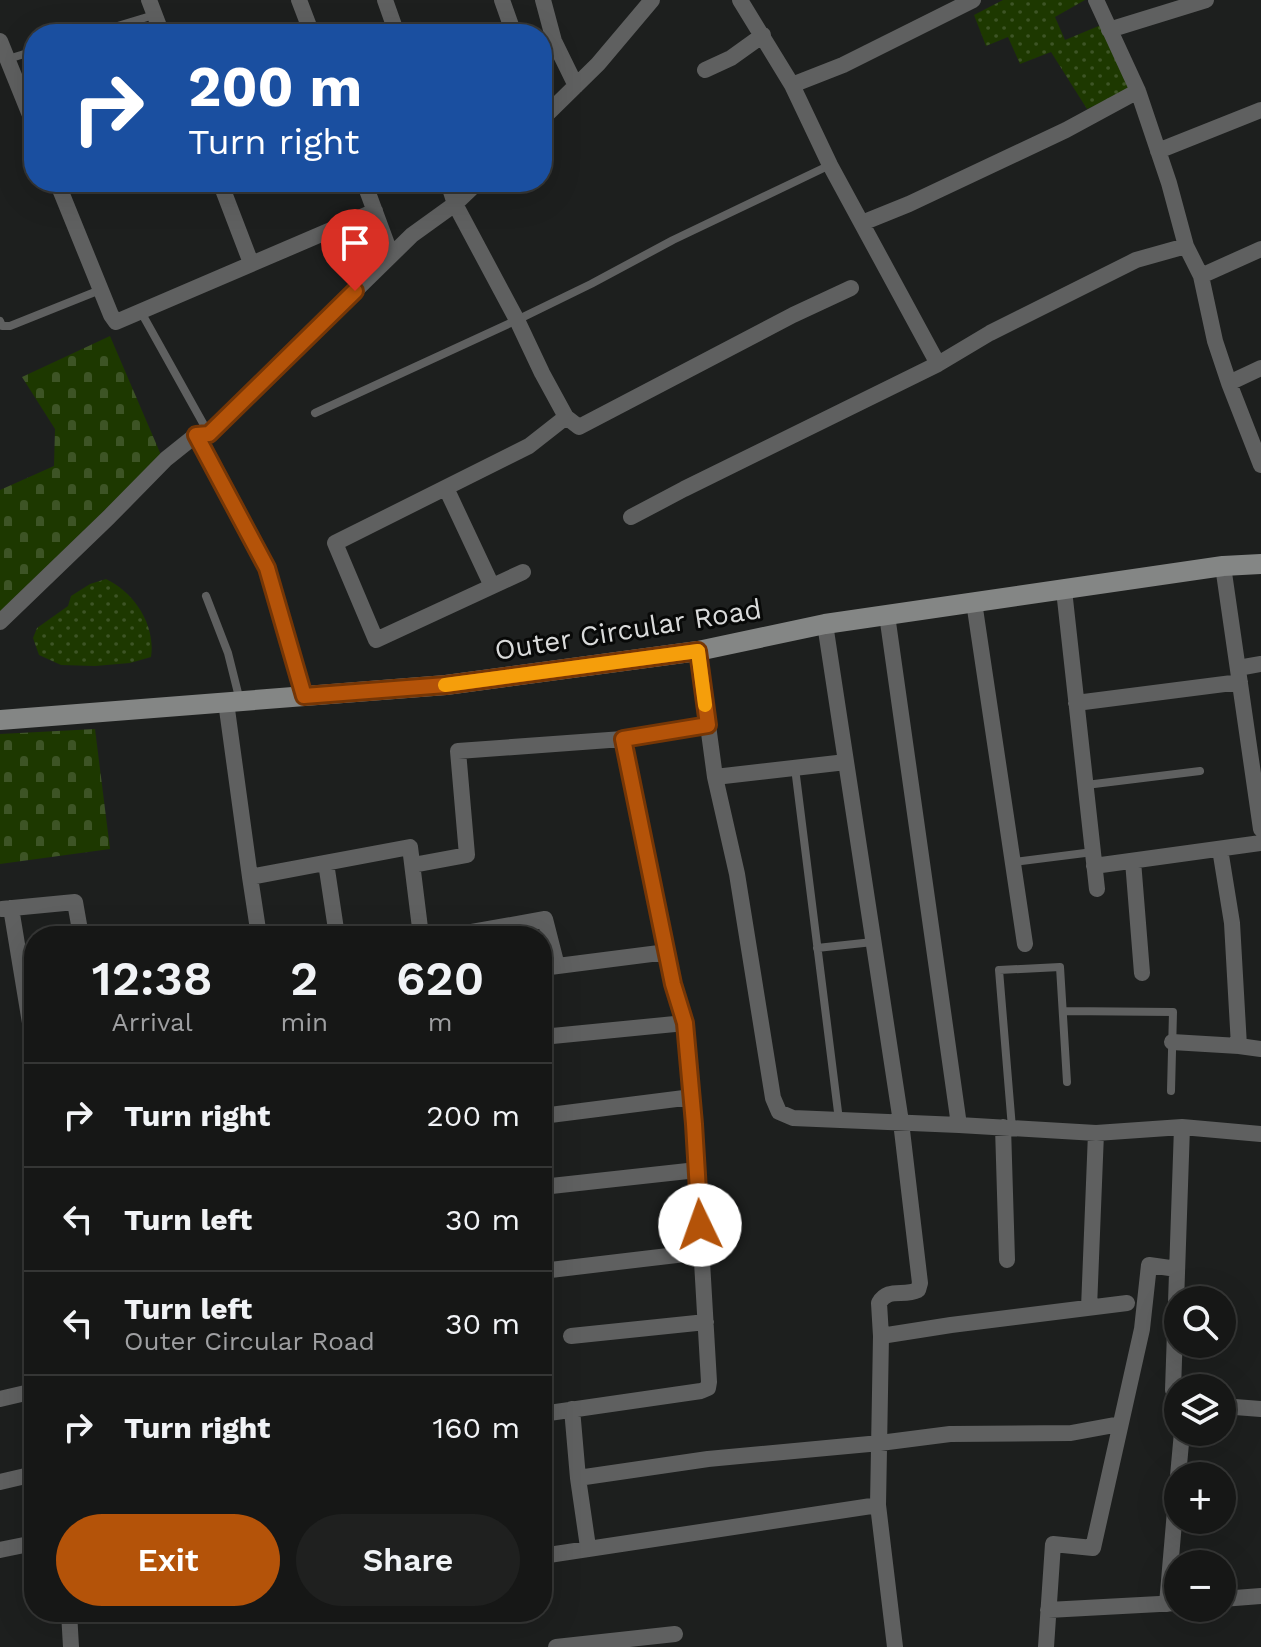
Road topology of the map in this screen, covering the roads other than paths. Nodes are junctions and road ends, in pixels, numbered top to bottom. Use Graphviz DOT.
graph roads {
  1 [pos="299,0"];
  2 [pos="385,0"];
  3 [pos="502,0"];
  4 [pos="543,0"];
  5 [pos="652,0"];
  6 [pos="740,0"];
  7 [pos="973,0"];
  8 [pos="1096,0"];
  9 [pos="1206,0"];
  10 [pos="152,7"];
  11 [pos="114,24"];
  12 [pos="308,24"];
  13 [pos="393,24"];
  14 [pos="510,24"];
  15 [pos="549,24"];
  16 [pos="1109,30"];
  17 [pos="552,34"];
  18 [pos="763,35"];
  19 [pos="0,41"];
  20 [pos="24,54"];
  21 [pos="4,60"];
  22 [pos="705,70"];
  23 [pos="792,85"];
  24 [pos="576,86"];
  25 [pos="1138,91"];
  26 [pos="24,103"];
  27 [pos="552,108"];
  28 [pos="1261,110"];
  29 [pos="1158,151"];
  30 [pos="830,165"];
  31 [pos="61,192"];
  32 [pos="224,192"];
  33 [pos="368,192"];
  34 [pos="451,192"];
  35 [pos="468,192"];
  36 [pos="455,204"];
  37 [pos="375,211"];
  38 [pos="862,223"];
  39 [pos="1186,246"];
  40 [pos="1261,249"];
  41 [pos="391,255"];
  42 [pos="251,263"];
  43 [pos="1201,276"];
  44 [pos="851,288"];
  45 [pos="101,290"];
  46 [pos="141,312"];
  47 [pos="517,320"];
  48 [pos="0,321"];
  49 [pos="938,364"];
  50 [pos="1261,368"];
  51 [pos="1229,383"];
  52 [pos="315,413"];
  53 [pos="566,417"];
  54 [pos="202,434"];
  55 [pos="1261,465"];
  56 [pos="446,488"];
  57 [pos="631,517"];
  58 [pos="1261,564"];
  59 [pos="1223,566"];
  60 [pos="523,572"];
  61 [pos="492,586"];
  62 [pos="1064,590"];
  63 [pos="206,596"];
  64 [pos="974,602"];
  65 [pos="887,615"];
  66 [pos="0,622"];
  67 [pos="825,624"];
  68 [pos="698,651"];
  69 [pos="1261,664"];
  70 [pos="1239,675"];
  71 [pos="304,696"];
  72 [pos="233,702"];
  73 [pos="1076,703"];
  74 [pos="0,720"];
  75 [pos="708,725"];
  76 [pos="623,739"];
  77 [pos="1256,753"];
  78 [pos="846,762"];
  79 [pos="795,768"];
  80 [pos="1200,771"];
  81 [pos="715,777"];
  82 [pos="1085,785"];
  83 [pos="1261,829"];
  84 [pos="1261,843"];
  85 [pos="1220,849"];
  86 [pos="1093,859"];
  87 [pos="1133,861"];
  88 [pos="326,863"];
  89 [pos="1013,863"];
  90 [pos="413,865"];
  91 [pos="250,877"];
  92 [pos="1097,889"];
  93 [pos="5,908"];
  94 [pos="79,926"];
  95 [pos="257,926"];
  96 [pos="335,926"];
  97 [pos="420,926"];
  98 [pos="505,926"];
  99 [pos="546,926"];
  100 [pos="873,942"];
  101 [pos="1025,944"];
  102 [pos="817,948"];
  103 [pos="667,952"];
  104 [pos="552,967"];
  105 [pos="1142,973"];
  106 [pos="24,999"];
  107 [pos="1063,1011"];
  108 [pos="685,1023"];
  109 [pos="552,1036"];
  110 [pos="1172,1042"];
  111 [pos="1239,1046"];
  112 [pos="1261,1049"];
  113 [pos="1067,1082"];
  114 [pos="1171,1091"];
  115 [pos="692,1097"];
  116 [pos="552,1115"];
  117 [pos="839,1120"];
  118 [pos="901,1122"];
  119 [pos="959,1125"];
  120 [pos="1182,1127"];
  121 [pos="1008,1128"];
  122 [pos="1096,1133"];
  123 [pos="1261,1134"];
  124 [pos="697,1170"];
  125 [pos="552,1186"];
  126 [pos="702,1252"];
  127 [pos="1007,1260"];
  128 [pos="1177,1269"];
  129 [pos="552,1270"];
  130 [pos="1127,1303"];
  131 [pos="1089,1308"];
  132 [pos="706,1322"];
  133 [pos="571,1336"];
  134 [pos="881,1336"];
  135 [pos="1174,1374"];
  136 [pos="24,1393"];
  137 [pos="0,1399"];
  138 [pos="1236,1407"];
  139 [pos="572,1409"];
  140 [pos="1261,1409"];
  141 [pos="552,1412"];
  142 [pos="1120,1424"];
  143 [pos="880,1443"];
  144 [pos="24,1476"];
  145 [pos="578,1478"];
  146 [pos="0,1482"];
  147 [pos="878,1505"];
  148 [pos="24,1545"];
  149 [pos="588,1547"];
  150 [pos="0,1550"];
  151 [pos="552,1554"];
  152 [pos="1261,1596"];
  153 [pos="1236,1598"];
  154 [pos="1164,1603"];
  155 [pos="1048,1610"];
  156 [pos="70,1622"];
  157 [pos="675,1634"];
  158 [pos="71,1647"];
  159 [pos="556,1647"];
  160 [pos="895,1647"];
  161 [pos="1046,1647"];
  1 -- 12 [label="street"];
  2 -- 13 [label="street"];
  3 -- 14 [label="street"];
  4 -- 15 [label="street"];
  5 -- 24 [label="street"];
  6 -- 18 [label="street"];
  7 -- 23 [label="street"];
  8 -- 16 [label="street"];
  9 -- 16 [label="street"];
  10 -- 11 [label="lane"];
  16 -- 25 [label="street"];
  17 -- 24 [label="street"];
  18 -- 22 [label="street"];
  18 -- 23 [label="street"];
  19 -- 21 [label="street"];
  20 -- 21 [label="lane"];
  21 -- 26 [label="street"];
  23 -- 30 [label="street"];
  24 -- 27 [label="street"];
  25 -- 29 [label="street"];
  25 -- 38 [label="street"];
  28 -- 29 [label="street"];
  29 -- 39 [label="street"];
  30 -- 38 [label="street"];
  30 -- 47 [label="lane"];
  31 -- 45 [label="street"];
  32 -- 42 [label="street"];
  33 -- 37 [label="street"];
  34 -- 36 [label="street"];
  35 -- 36 [label="street"];
  36 -- 41 [label="street"];
  36 -- 47 [label="street"];
  37 -- 41 [label="street"];
  37 -- 42 [label="street"];
  38 -- 49 [label="street"];
  39 -- 43 [label="street"];
  39 -- 49 [label="street"];
  40 -- 43 [label="street"];
  41 -- 54 [label="street"];
  42 -- 46 [label="street"];
  43 -- 51 [label="street"];
  44 -- 53 [label="street"];
  45 -- 46 [label="street"];
  45 -- 48 [label="lane"];
  46 -- 54 [label="lane"];
  47 -- 52 [label="lane"];
  47 -- 53 [label="street"];
  49 -- 57 [label="street"];
  50 -- 51 [label="street"];
  51 -- 55 [label="street"];
  53 -- 56 [label="street"];
  54 -- 66 [label="street"];
  54 -- 71 [label="street"];
  56 -- 61 [label="street"];
  56 -- 61 [label="street"];
  58 -- 59 [label="main road, Outer Circular Road"];
  59 -- 62 [label="main road, Outer Circular Road"];
  59 -- 70 [label="street"];
  60 -- 61 [label="street"];
  62 -- 64 [label="main road, Outer Circular Road"];
  62 -- 73 [label="street"];
  63 -- 72 [label="lane"];
  64 -- 65 [label="main road, Outer Circular Road"];
  64 -- 89 [label="street"];
  65 -- 67 [label="main road, Outer Circular Road"];
  65 -- 119 [label="street"];
  67 -- 68 [label="main road, Outer Circular Road"];
  67 -- 78 [label="street"];
  68 -- 71 [label="main road, Outer Circular Road"];
  68 -- 75 [label="street"];
  69 -- 70 [label="street"];
  70 -- 73 [label="street"];
  70 -- 77 [label="street"];
  71 -- 72 [label="main road, Outer Circular Road"];
  72 -- 74 [label="main road, Outer Circular Road"];
  72 -- 91 [label="street"];
  73 -- 82 [label="street"];
  75 -- 76 [label="street"];
  75 -- 81 [label="street"];
  76 -- 90 [label="street"];
  76 -- 103 [label="street"];
  77 -- 83 [label="street"];
  78 -- 79 [label="street"];
  78 -- 100 [label="street"];
  79 -- 81 [label="street"];
  79 -- 102 [label="lane"];
  80 -- 82 [label="lane"];
  81 -- 117 [label="street"];
  82 -- 86 [label="street"];
  84 -- 85 [label="street"];
  85 -- 87 [label="street"];
  85 -- 111 [label="street"];
  86 -- 87 [label="street"];
  86 -- 89 [label="lane"];
  86 -- 92 [label="street"];
  87 -- 105 [label="street"];
  88 -- 90 [label="street"];
  88 -- 91 [label="street"];
  88 -- 96 [label="street"];
  89 -- 101 [label="street"];
  90 -- 97 [label="street"];
  91 -- 95 [label="street"];
  93 -- 94 [label="street"];
  93 -- 106 [label="street"];
  98 -- 99 [label="street"];
  100 -- 102 [label="lane"];
  100 -- 118 [label="street"];
  102 -- 117 [label="lane"];
  103 -- 104 [label="street"];
  103 -- 108 [label="street"];
  107 -- 110 [label="lane"];
  107 -- 113 [label="lane"];
  107 -- 121 [label="lane"];
  108 -- 109 [label="street"];
  108 -- 115 [label="street"];
  110 -- 111 [label="street"];
  110 -- 114 [label="lane"];
  111 -- 112 [label="street"];
  115 -- 116 [label="street"];
  115 -- 124 [label="street"];
  117 -- 118 [label="street"];
  118 -- 119 [label="street"];
  118 -- 134 [label="street"];
  119 -- 121 [label="street"];
  120 -- 122 [label="street"];
  120 -- 123 [label="street"];
  120 -- 128 [label="street"];
  121 -- 122 [label="street"];
  121 -- 127 [label="street"];
  122 -- 131 [label="street"];
  124 -- 125 [label="street"];
  124 -- 126 [label="street"];
  126 -- 129 [label="street"];
  126 -- 132 [label="street"];
  128 -- 135 [label="street"];
  128 -- 142 [label="street"];
  130 -- 131 [label="street"];
  131 -- 134 [label="street"];
  132 -- 133 [label="street"];
  132 -- 139 [label="street"];
  134 -- 143 [label="street"];
  136 -- 137 [label="street"];
  138 -- 140 [label="street"];
  139 -- 141 [label="street"];
  139 -- 145 [label="street"];
  142 -- 143 [label="street"];
  142 -- 155 [label="street"];
  143 -- 145 [label="street"];
  143 -- 147 [label="street"];
  144 -- 146 [label="street"];
  145 -- 149 [label="street"];
  147 -- 149 [label="street"];
  147 -- 160 [label="street"];
  148 -- 150 [label="street"];
  149 -- 151 [label="street"];
  152 -- 153 [label="street"];
  154 -- 155 [label="street"];
  155 -- 161 [label="street"];
  156 -- 158 [label="street"];
  157 -- 159 [label="street"];
}
